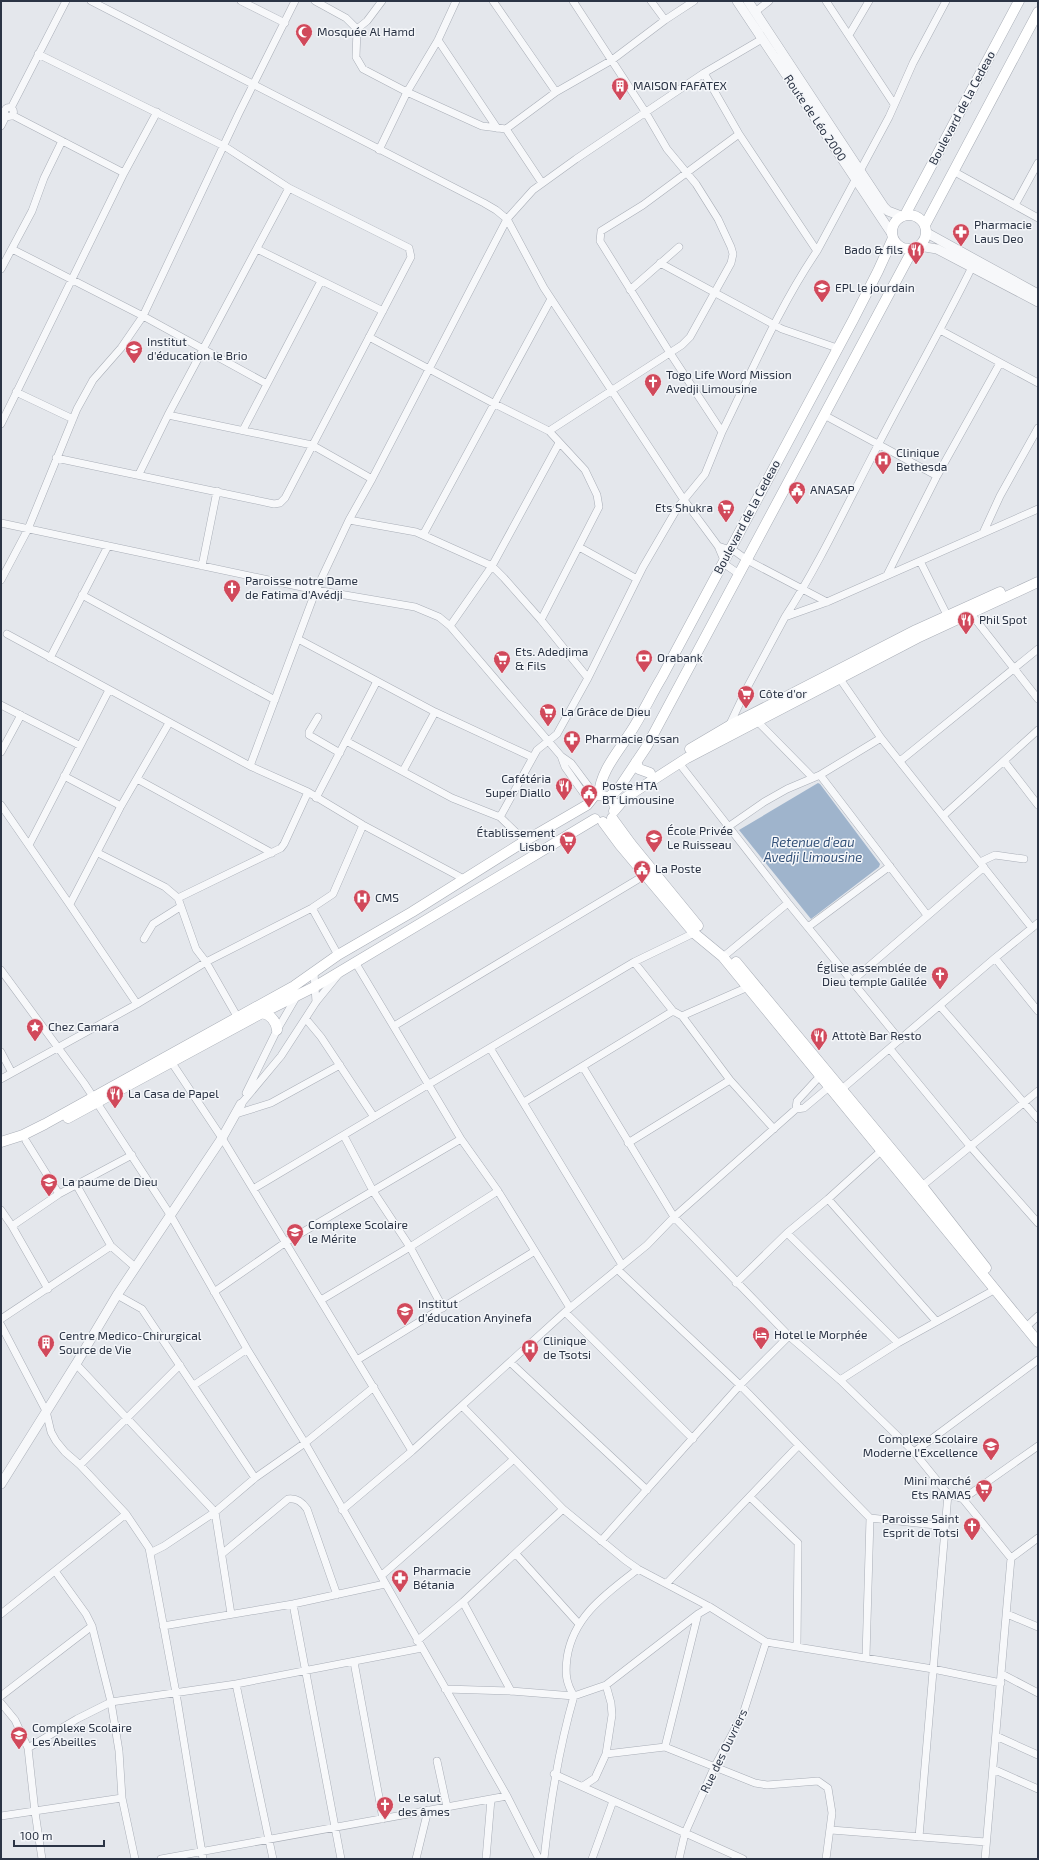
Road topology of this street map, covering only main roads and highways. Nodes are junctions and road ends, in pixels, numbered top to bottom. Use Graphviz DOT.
graph roads {
  1 [pos="1019,1"];
  2 [pos="1037,16"];
  3 [pos="903,215"];
  4 [pos="926,229"];
  5 [pos="892,236"];
  6 [pos="916,247"];
  7 [pos="1038,574"];
  8 [pos="1038,582"];
  9 [pos="968,610"];
  10 [pos="636,762"];
  11 [pos="650,773"];
  12 [pos="601,800"];
  13 [pos="603,820"];
  14 [pos="726,955"];
  15 [pos="296,991"];
  16 [pos="262,1013"];
  17 [pos="278,1030"];
  18 [pos="95,1100"];
  19 [pos="1,1142"];
  20 [pos="1,1148"];
  21 [pos="1027,1326"];
  22 [pos="1038,1334"];
  23 [pos="1038,1342"];
  1 -- 3 [label="main road, Boulevard de la Cedeao"];
  2 -- 4 [label="main road, Boulevard de la Cedeao"];
  3 -- 4 [label="main road"];
  3 -- 5 [label="main road"];
  4 -- 6 [label="main road"];
  5 -- 6 [label="main road"];
  5 -- 12 [label="main road, Boulevard de la Cedeao"];
  6 -- 10 [label="main road, Boulevard de la Cedeao"];
  7 -- 9 [label="main road"];
  8 -- 9 [label="main road"];
  9 -- 11 [label="main road"];
  9 -- 12 [label="main road"];
  10 -- 11 [label="main road"];
  10 -- 12 [label="main road, Boulevard de la Cedeao"];
  11 -- 12 [label="main road"];
  12 -- 13 [label="main road"];
  12 -- 13 [label="main road"];
  12 -- 15 [label="main road"];
  13 -- 14 [label="main road"];
  13 -- 14 [label="main road"];
  13 -- 15 [label="main road"];
  14 -- 21 [label="main road"];
  14 -- 21 [label="main road"];
  15 -- 16 [label="main road"];
  15 -- 18 [label="main road"];
  16 -- 17 [label="main road"];
  16 -- 18 [label="main road"];
  18 -- 19 [label="main road"];
  18 -- 20 [label="main road"];
  21 -- 22 [label="main road"];
  21 -- 23 [label="main road"];
}
